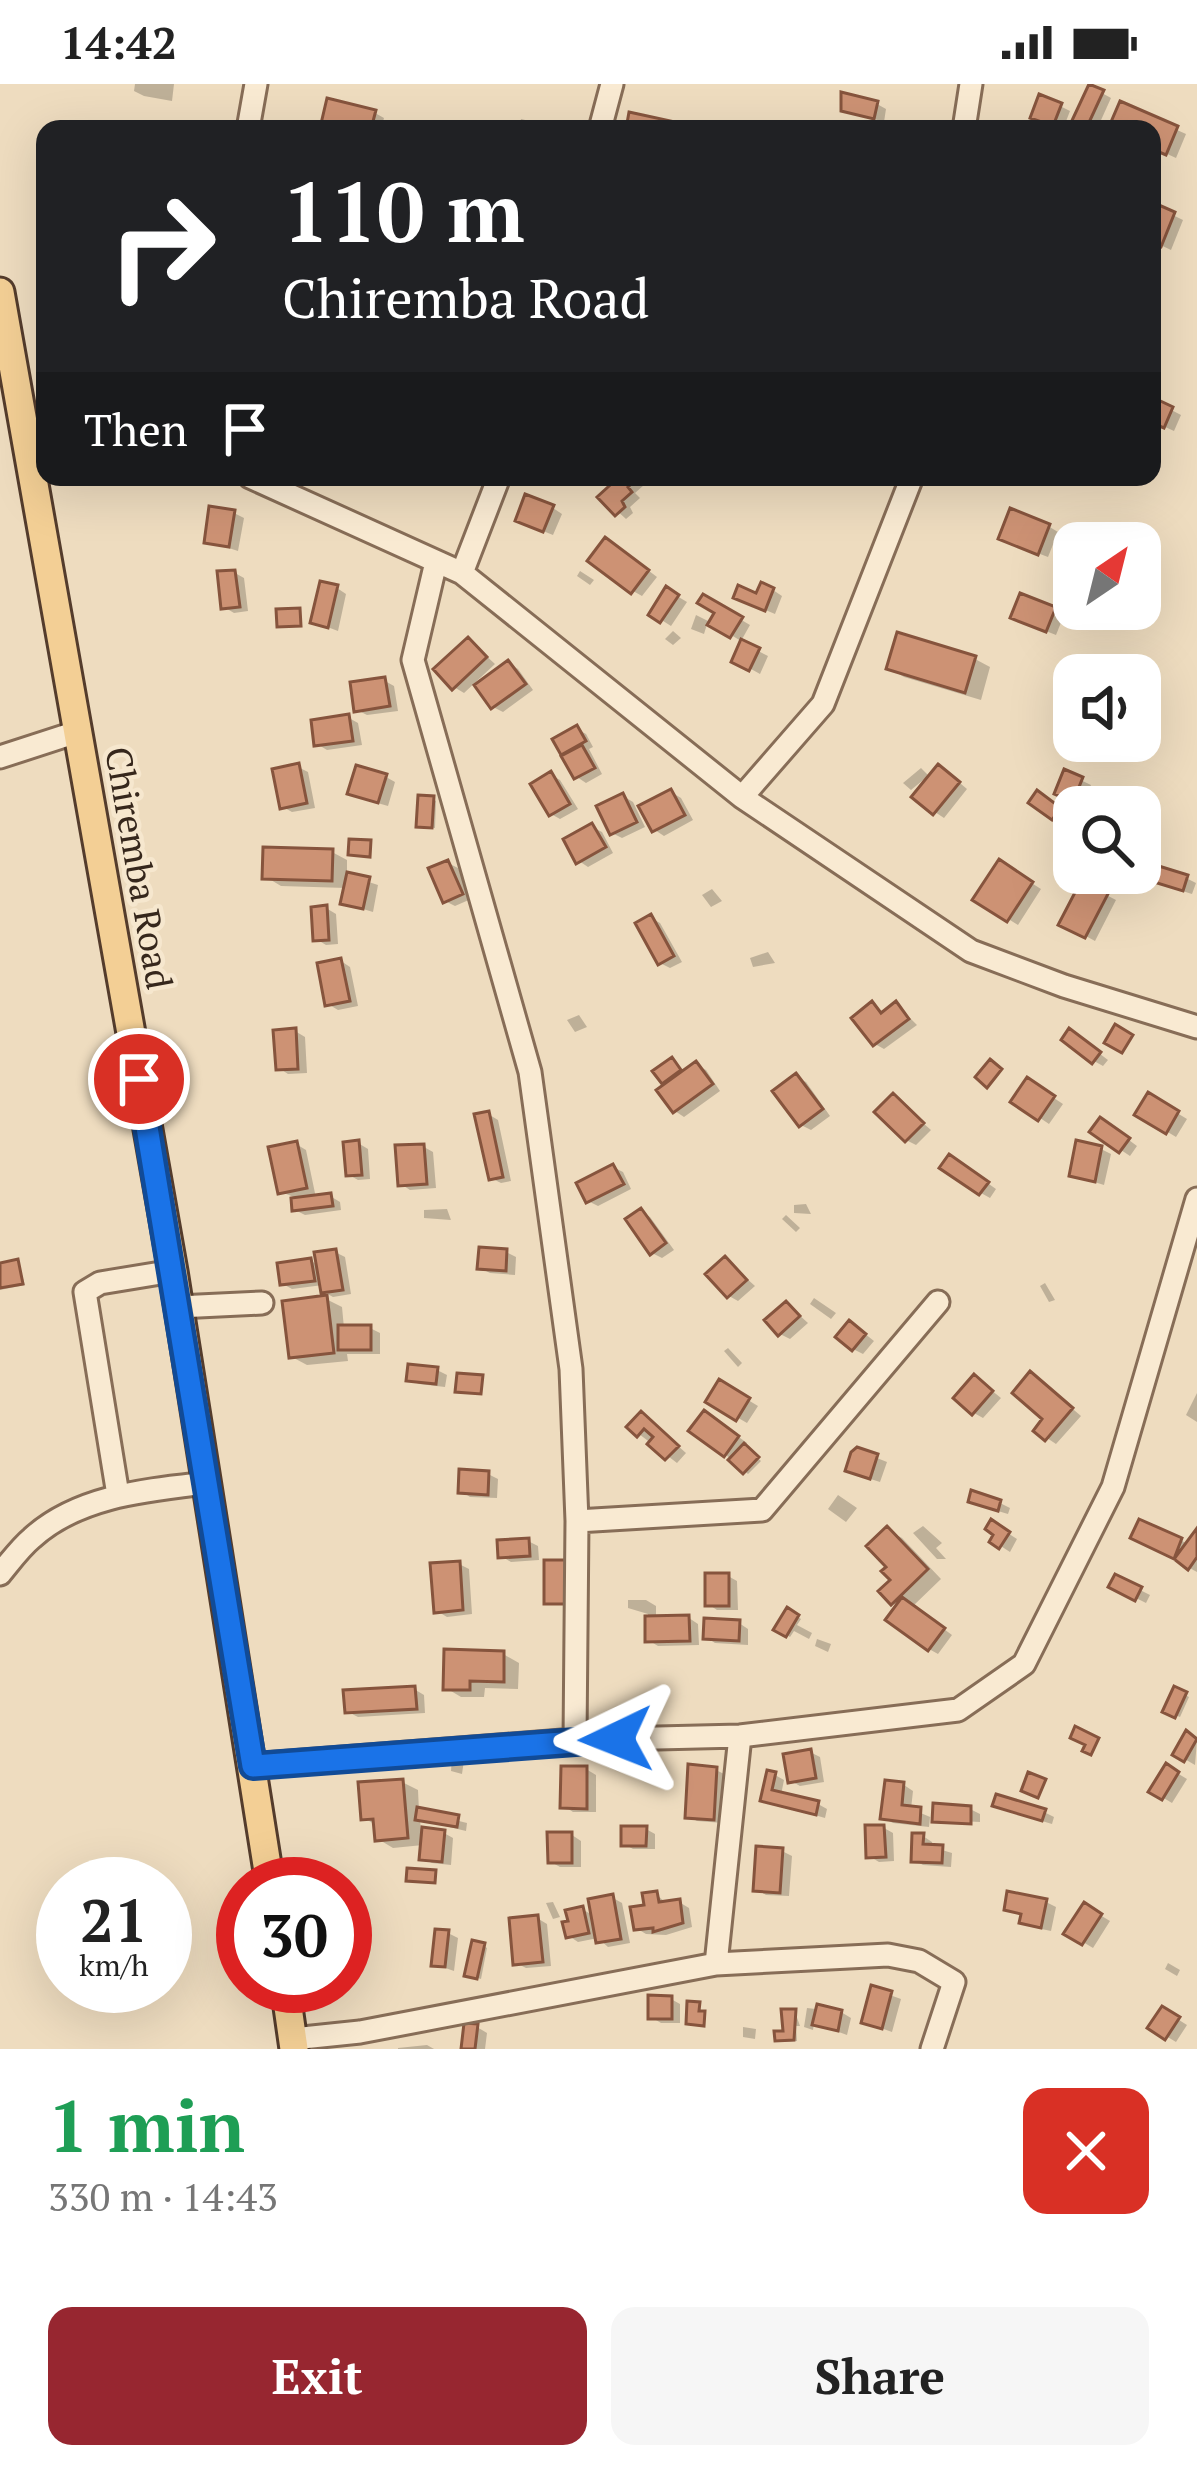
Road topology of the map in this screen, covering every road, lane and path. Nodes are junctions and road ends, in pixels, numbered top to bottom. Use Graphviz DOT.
graph roads {
  1 [pos="256,84"];
  2 [pos="612,84"];
  3 [pos="971,84"];
  4 [pos="250,120"];
  5 [pos="602,120"];
  6 [pos="965,120"];
  7 [pos="0,292"];
  8 [pos="8,370"];
  9 [pos="36,453"];
  10 [pos="42,486"];
  11 [pos="270,486"];
  12 [pos="496,486"];
  13 [pos="908,486"];
  14 [pos="436,562"];
  15 [pos="462,574"];
  16 [pos="80,731"];
  17 [pos="0,757"];
  18 [pos="742,797"];
  19 [pos="1197,1027"];
  20 [pos="1197,1198"];
  21 [pos="172,1271"];
  22 [pos="938,1302"];
  23 [pos="262,1303"];
  24 [pos="178,1307"];
  25 [pos="206,1484"];
  26 [pos="118,1495"];
  27 [pos="577,1521"];
  28 [pos="0,1574"];
  29 [pos="740,1736"];
  30 [pos="575,1740"];
  31 [pos="253,1766"];
  32 [pos="266,1857"];
  33 [pos="716,1964"];
  34 [pos="289,2013"];
  35 [pos="361,2040"];
  36 [pos="294,2044"];
  37 [pos="932,2049"];
  1 -- 4 [label="street"];
  2 -- 5 [label="street"];
  3 -- 6 [label="street"];
  7 -- 8 [label="main road, Chiremba Road"];
  8 -- 9 [label="main road, Chiremba Road"];
  10 -- 16 [label="main road, Chiremba Road"];
  11 -- 14 [label="street"];
  12 -- 15 [label="street"];
  13 -- 18 [label="street"];
  14 -- 15 [label="street"];
  14 -- 27 [label="street"];
  15 -- 18 [label="street"];
  16 -- 17 [label="street"];
  16 -- 21 [label="main road, Chiremba Road"];
  18 -- 19 [label="street"];
  20 -- 29 [label="street"];
  21 -- 24 [label="main road, Chiremba Road"];
  21 -- 26 [label="street"];
  22 -- 27 [label="street"];
  23 -- 24 [label="street"];
  24 -- 25 [label="main road, Chiremba Road"];
  25 -- 26 [label="street"];
  25 -- 31 [label="main road, Chiremba Road"];
  26 -- 28 [label="street"];
  27 -- 30 [label="street"];
  29 -- 30 [label="street"];
  29 -- 33 [label="street"];
  30 -- 31 [label="street"];
  31 -- 32 [label="main road, Chiremba Road"];
  33 -- 35 [label="street"];
  33 -- 37 [label="street"];
  34 -- 36 [label="main road"];
  35 -- 36 [label="street"];
}
